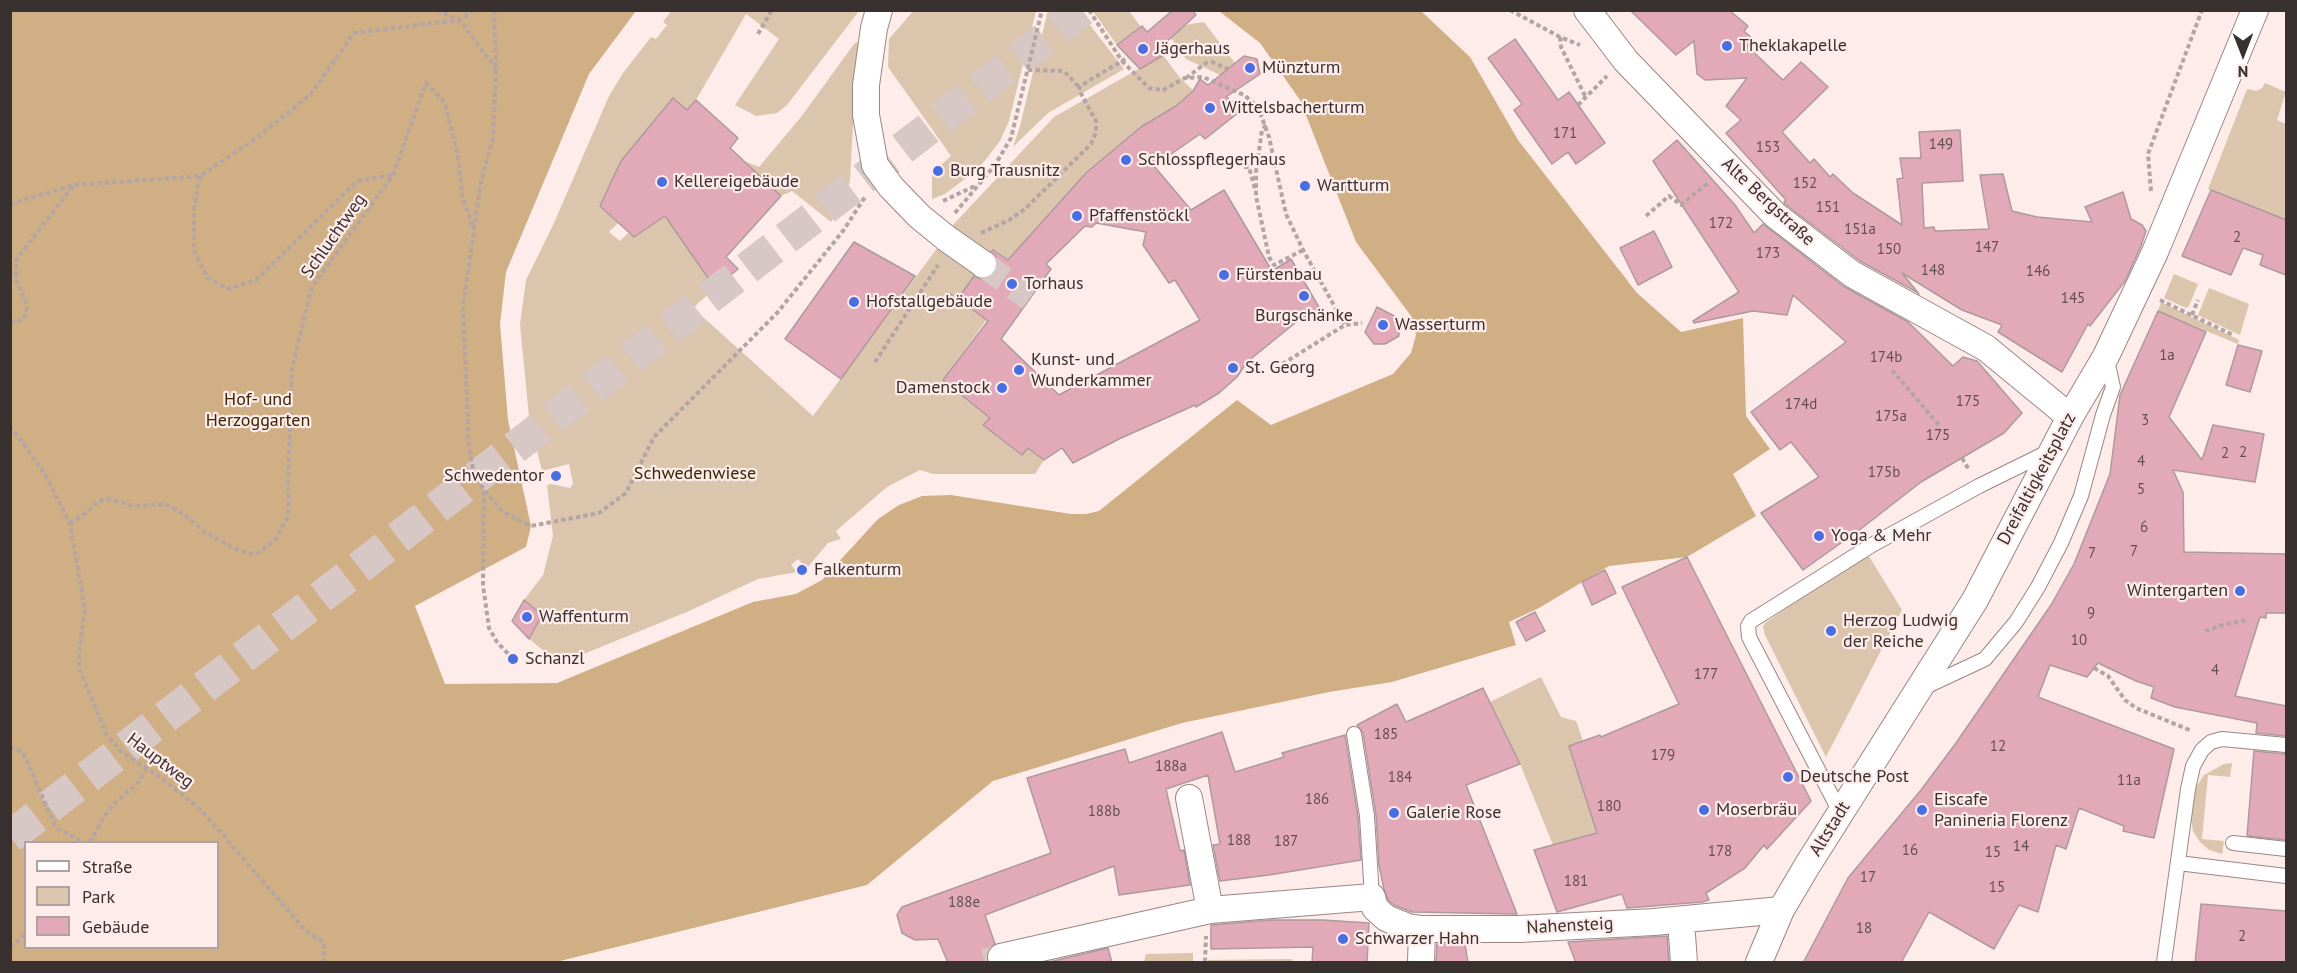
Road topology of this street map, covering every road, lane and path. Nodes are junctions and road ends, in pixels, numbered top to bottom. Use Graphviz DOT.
graph roads {
  1 [pos="437,10"];
  2 [pos="473,10"];
  3 [pos="494,10"];
  4 [pos="772,10"];
  5 [pos="879,10"];
  6 [pos="1089,10"];
  7 [pos="1510,10"];
  8 [pos="1587,10"];
  9 [pos="2202,10"];
  10 [pos="2255,10"];
  11 [pos="1043,11"];
  12 [pos="460,20"];
  13 [pos="759,34"];
  14 [pos="1560,37"];
  15 [pos="1567,40"];
  16 [pos="1128,57"];
  17 [pos="1122,61"];
  18 [pos="496,69"];
  19 [pos="1028,70"];
  20 [pos="1230,70"];
  21 [pos="1612,70"];
  22 [pos="1185,78"];
  23 [pos="1079,87"];
  24 [pos="1586,98"];
  25 [pos="1578,105"];
  26 [pos="1266,125"];
  27 [pos="1244,166"];
  28 [pos="880,173"];
  29 [pos="393,175"];
  30 [pos="200,176"];
  31 [pos="1712,179"];
  32 [pos="980,183"];
  33 [pos="74,185"];
  34 [pos="1257,196"];
  35 [pos="2151,198"];
  36 [pos="10,204"];
  37 [pos="919,216"];
  38 [pos="1646,216"];
  39 [pos="473,228"];
  40 [pos="975,236"];
  41 [pos="947,237"];
  42 [pos="1303,250"];
  43 [pos="983,264"];
  44 [pos="2137,291"];
  45 [pos="920,294"];
  46 [pos="952,294"];
  47 [pos="2198,300"];
  48 [pos="2192,315"];
  49 [pos="10,322"];
  50 [pos="1362,323"];
  51 [pos="1344,325"];
  52 [pos="2233,335"];
  53 [pos="2106,356"];
  54 [pos="874,362"];
  55 [pos="1276,368"];
  56 [pos="1892,370"];
  57 [pos="2070,417"];
  58 [pos="1939,425"];
  59 [pos="10,426"];
  60 [pos="2052,450"];
  61 [pos="474,474"];
  62 [pos="541,480"];
  63 [pos="484,490"];
  64 [pos="70,524"];
  65 [pos="2247,620"];
  66 [pos="2205,631"];
  67 [pos="513,658"];
  68 [pos="2094,668"];
  69 [pos="1915,696"];
  70 [pos="1354,734"];
  71 [pos="2211,742"];
  72 [pos="2286,745"];
  73 [pos="10,747"];
  74 [pos="146,769"];
  75 [pos="1189,798"];
  76 [pos="1840,812"];
  77 [pos="79,841"];
  78 [pos="91,841"];
  79 [pos="2233,843"];
  80 [pos="2286,849"];
  81 [pos="2178,863"];
  82 [pos="2286,876"];
  83 [pos="1372,897"];
  84 [pos="1210,910"];
  85 [pos="1781,910"];
  86 [pos="1422,929"];
  87 [pos="1682,935"];
  88 [pos="24,936"];
  89 [pos="10,947"];
  90 [pos="1000,957"];
  91 [pos="324,963"];
  92 [pos="1421,963"];
  93 [pos="1684,963"];
  94 [pos="1759,963"];
  95 [pos="2164,963"];
  1 -- 12 [label="path"];
  2 -- 12 [label="path"];
  3 -- 18 [label="path"];
  4 -- 13 [label="path"];
  5 -- 28 [label="street"];
  6 -- 17 [label="path"];
  7 -- 14 [label="path"];
  8 -- 57 [label="street, Alte Bergstraße"];
  9 -- 35 [label="path"];
  10 -- 44 [label="street, Dreifaltigkeitsplatz"];
  11 -- 19 [label="path"];
  12 -- 18 [label="path"];
  12 -- 30 [label="path"];
  14 -- 15 [label="path"];
  14 -- 24 [label="path"];
  16 -- 17 [label="path"];
  17 -- 22 [label="path"];
  17 -- 23 [label="path"];
  18 -- 39 [label="path"];
  19 -- 23 [label="path"];
  19 -- 32 [label="path"];
  20 -- 22 [label="path"];
  21 -- 24 [label="path"];
  22 -- 26 [label="path"];
  23 -- 40 [label="path"];
  24 -- 25 [label="path"];
  26 -- 34 [label="path"];
  26 -- 42 [label="path"];
  27 -- 34 [label="path"];
  28 -- 37 [label="street"];
  28 -- 63 [label="path"];
  29 -- 30 [label="path"];
  29 -- 39 [label="path, Schluchtweg"];
  29 -- 64 [label="path, Schluchtweg"];
  30 -- 33 [label="path"];
  31 -- 38 [label="path"];
  32 -- 37 [label="path"];
  32 -- 41 [label="path"];
  33 -- 36 [label="path"];
  33 -- 49 [label="path"];
  34 -- 42 [label="path"];
  37 -- 41 [label="street"];
  39 -- 61 [label="path"];
  41 -- 43 [label="street, bridge"];
  41 -- 45 [label="path"];
  42 -- 51 [label="path"];
  44 -- 48 [label="path"];
  44 -- 53 [label="street, Dreifaltigkeitsplatz"];
  45 -- 46 [label="path"];
  45 -- 54 [label="path"];
  47 -- 48 [label="path"];
  48 -- 52 [label="path"];
  50 -- 51 [label="path"];
  51 -- 55 [label="path"];
  53 -- 57 [label="street, Dreifaltigkeitsplatz"];
  53 -- 69 [label="lane"];
  56 -- 58 [label="path"];
  57 -- 60 [label="street, Dreifaltigkeitsplatz"];
  59 -- 64 [label="path, Hauptweg"];
  60 -- 69 [label="street, Dreifaltigkeitsplatz"];
  60 -- 76 [label="lane"];
  61 -- 62 [label="path"];
  61 -- 63 [label="path"];
  63 -- 67 [label="path"];
  64 -- 74 [label="path, Hauptweg"];
  65 -- 66 [label="path"];
  68 -- 71 [label="path"];
  69 -- 76 [label="street, Altstadt"];
  70 -- 83 [label="lane"];
  71 -- 72 [label="lane"];
  71 -- 81 [label="lane"];
  73 -- 77 [label="path"];
  74 -- 78 [label="path"];
  74 -- 91 [label="path, Hauptweg"];
  75 -- 84 [label="street"];
  76 -- 85 [label="street, Altstadt"];
  79 -- 80 [label="lane"];
  81 -- 82 [label="lane"];
  81 -- 95 [label="lane"];
  83 -- 84 [label="street"];
  83 -- 86 [label="street, Nahensteig"];
  84 -- 90 [label="street"];
  85 -- 86 [label="street, Nahensteig"];
  85 -- 94 [label="street, Altstadt"];
  86 -- 92 [label="street"];
  87 -- 93 [label="street"];
  88 -- 89 [label="path"];
}
